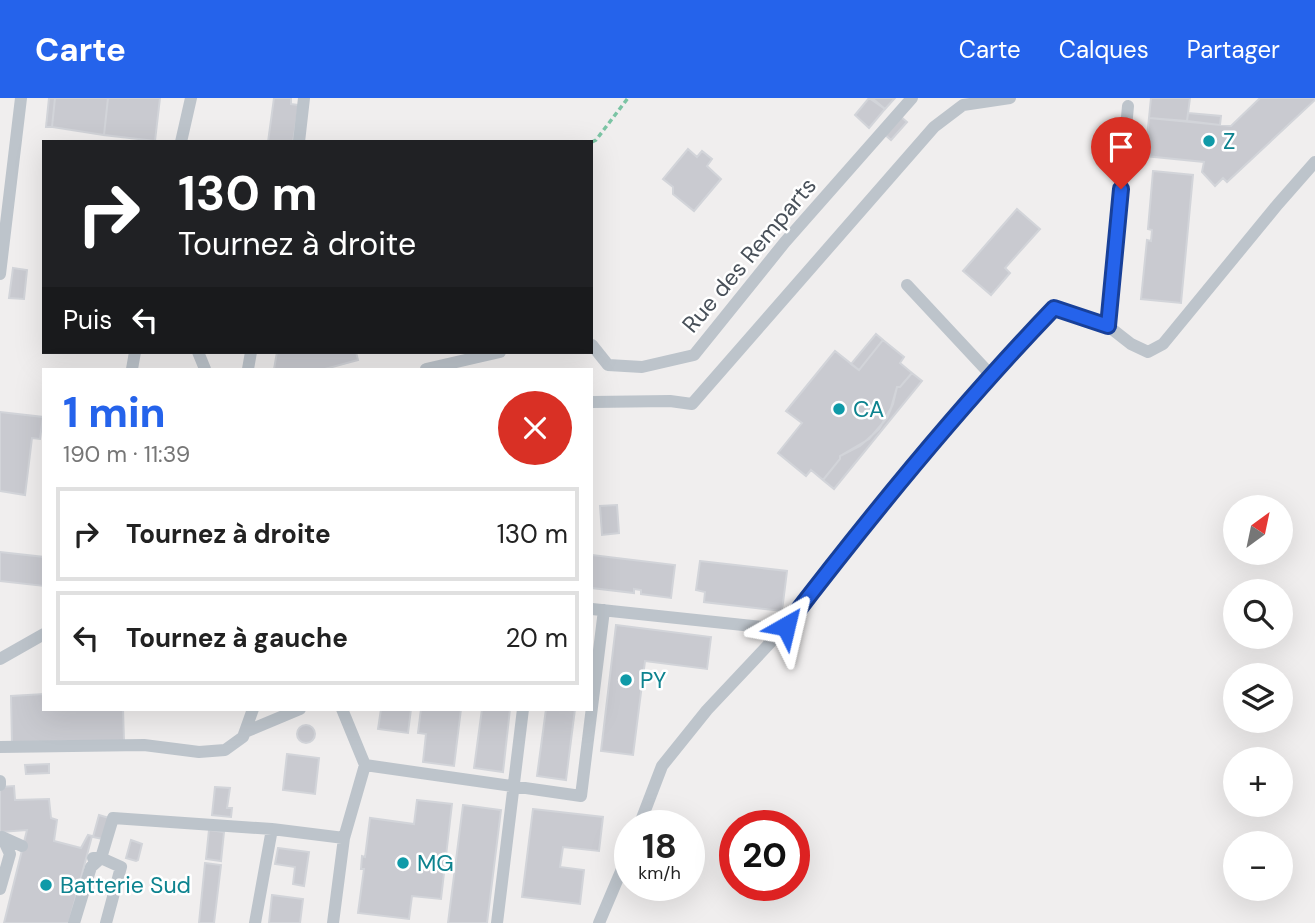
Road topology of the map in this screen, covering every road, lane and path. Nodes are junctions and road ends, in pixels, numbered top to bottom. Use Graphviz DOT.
graph roads {
  1 [pos="21,98"];
  2 [pos="191,98"];
  3 [pos="304,98"];
  4 [pos="628,98"];
  5 [pos="912,98"];
  6 [pos="1010,98"];
  7 [pos="1128,106"];
  8 [pos="181,140"];
  9 [pos="299,140"];
  10 [pos="593,142"];
  11 [pos="1315,162"];
  12 [pos="0,274"];
  13 [pos="907,285"];
  14 [pos="1108,326"];
  15 [pos="593,346"];
  16 [pos="491,354"];
  17 [pos="430,368"];
  18 [pos="990,374"];
  19 [pos="593,402"];
  20 [pos="598,609"];
  21 [pos="762,628"];
  22 [pos="42,635"];
  23 [pos="0,659"];
  24 [pos="593,664"];
  25 [pos="252,711"];
  26 [pos="295,711"];
  27 [pos="343,711"];
  28 [pos="523,711"];
  29 [pos="589,711"];
  30 [pos="245,732"];
  31 [pos="0,747"];
  32 [pos="365,765"];
  33 [pos="514,788"];
  34 [pos="645,810"];
  35 [pos="272,830"];
  36 [pos="344,838"];
  37 [pos="22,846"];
  38 [pos="96,858"];
  39 [pos="614,888"];
  40 [pos="0,889"];
  41 [pos="74,923"];
  42 [pos="106,923"];
  43 [pos="256,923"];
  44 [pos="333,923"];
  45 [pos="497,923"];
  46 [pos="599,923"];
  1 -- 12 [label="lane"];
  2 -- 8 [label="lane"];
  3 -- 9 [label="lane"];
  4 -- 10 [label="path"];
  5 -- 15 [label="lane, Rue des Remparts"];
  6 -- 19 [label="lane"];
  7 -- 14 [label="lane"];
  11 -- 14 [label="lane"];
  13 -- 18 [label="lane"];
  14 -- 18 [label="lane"];
  16 -- 17 [label="lane"];
  18 -- 34 [label="lane"];
  20 -- 21 [label="lane"];
  20 -- 24 [label="lane"];
  22 -- 23 [label="lane"];
  25 -- 30 [label="lane"];
  26 -- 30 [label="lane"];
  27 -- 32 [label="lane"];
  28 -- 33 [label="lane"];
  29 -- 33 [label="lane"];
  30 -- 31 [label="lane"];
  32 -- 33 [label="lane"];
  32 -- 36 [label="lane"];
  33 -- 45 [label="lane"];
  35 -- 36 [label="lane"];
  35 -- 38 [label="lane"];
  35 -- 43 [label="lane"];
  36 -- 44 [label="lane"];
  37 -- 40 [label="lane"];
  38 -- 41 [label="lane"];
  38 -- 42 [label="lane"];
  39 -- 46 [label="lane"];
}
